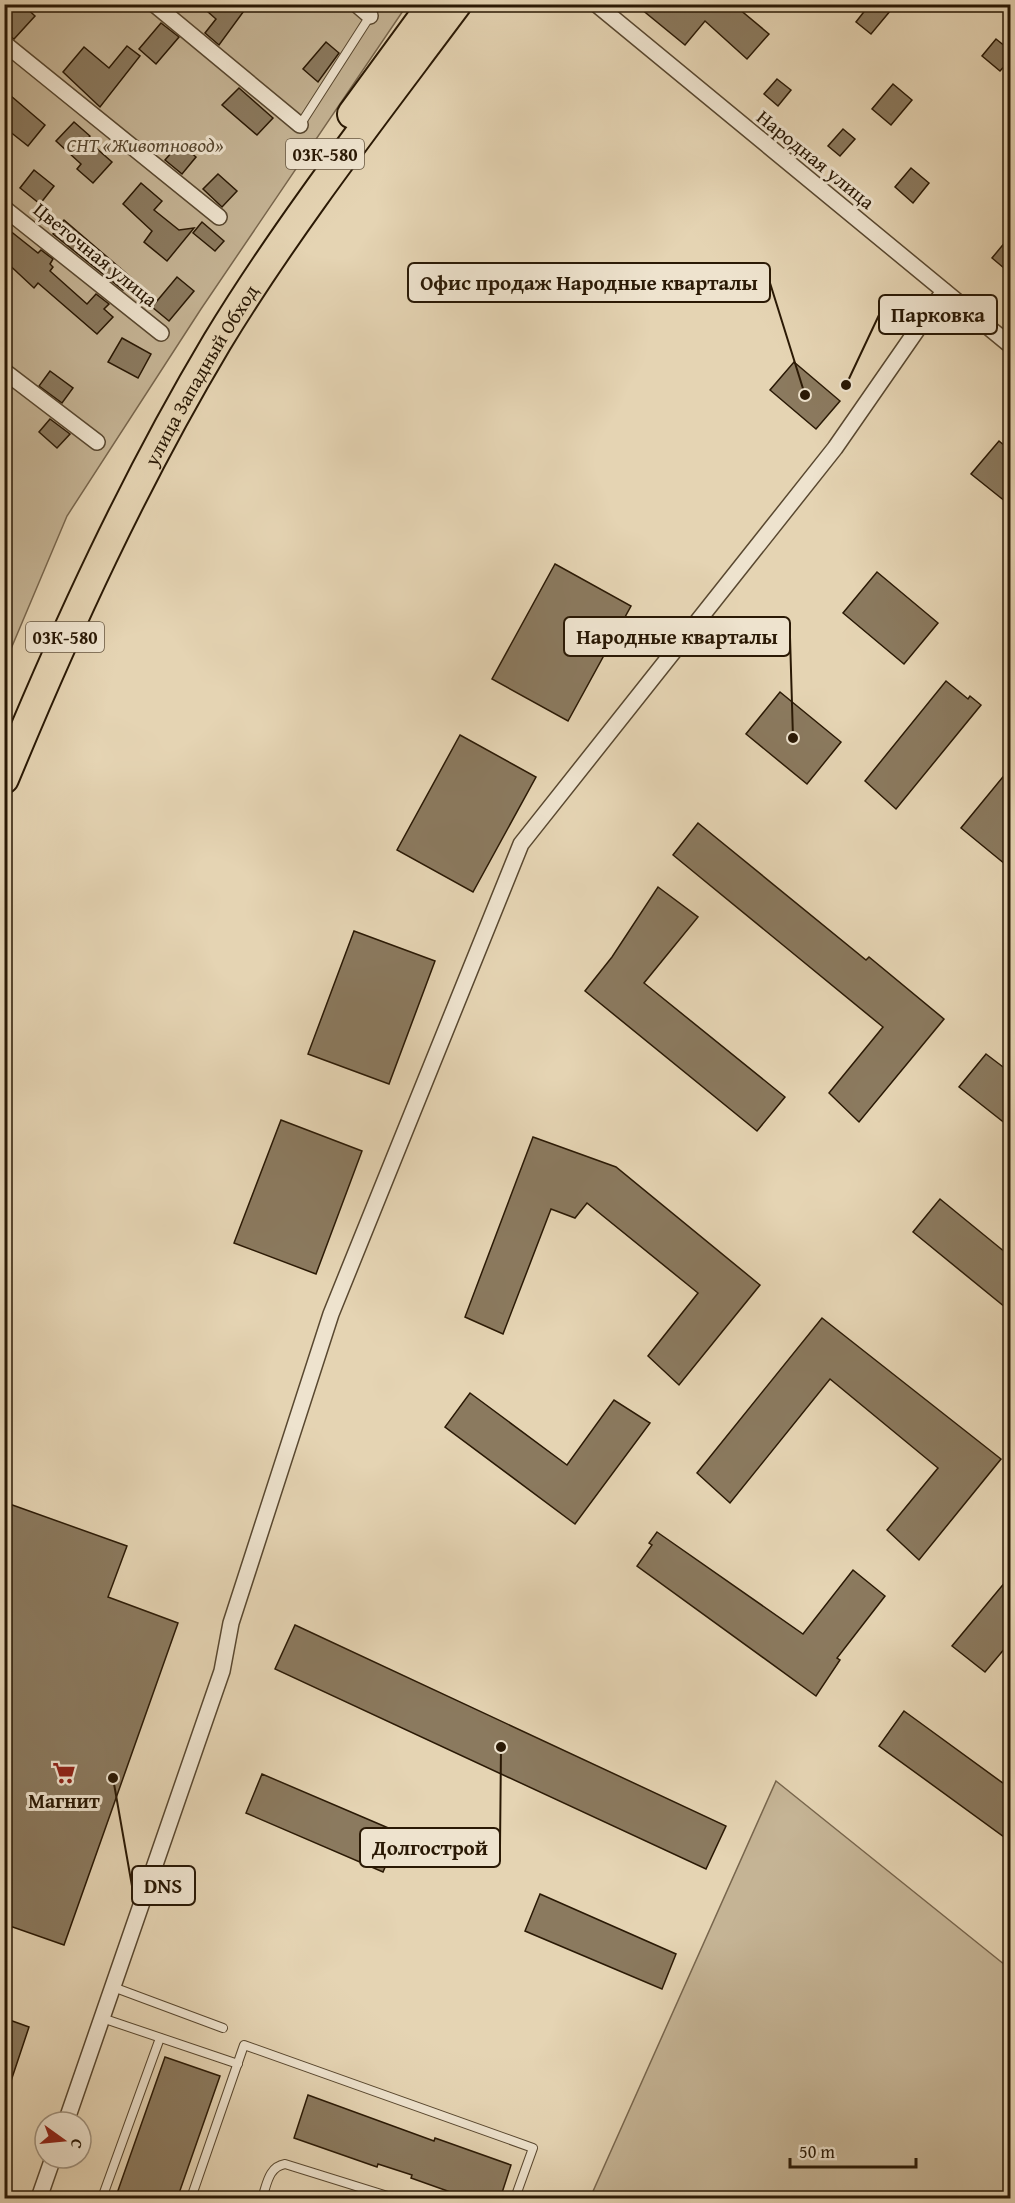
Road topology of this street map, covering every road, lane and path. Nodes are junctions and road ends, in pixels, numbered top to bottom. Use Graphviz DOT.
graph roads {
  1 [pos="154,4"];
  2 [pos="356,4"];
  3 [pos="432,4"];
  4 [pos="457,4"];
  5 [pos="596,4"];
  6 [pos="370,16"];
  7 [pos="4,43"];
  8 [pos="300,124"];
  9 [pos="4,208"];
  10 [pos="219,217"];
  11 [pos="944,291"];
  12 [pos="161,333"];
  13 [pos="1011,345"];
  14 [pos="4,370"];
  15 [pos="97,442"];
  16 [pos="4,749"];
  17 [pos="4,779"];
  18 [pos="113,1987"];
  19 [pos="102,2018"];
  20 [pos="223,2028"];
  21 [pos="160,2038"];
  22 [pos="238,2064"];
  23 [pos="70,2110"];
  24 [pos="49,2170"];
  25 [pos="39,2199"];
  26 [pos="102,2199"];
  27 [pos="191,2199"];
  28 [pos="262,2199"];
  29 [pos="394,2199"];
  30 [pos="515,2199"];
  1 -- 8 [label="street"];
  2 -- 6 [label="street"];
  3 -- 16 [label="highway, улица Западный Обход / 03К-580"];
  4 -- 17 [label="highway, улица Западный Обход / 03К-580"];
  5 -- 11 [label="street, Народная улица"];
  6 -- 8 [label="lane"];
  7 -- 10 [label="street"];
  9 -- 12 [label="street, Цветочная улица"];
  11 -- 13 [label="street, Народная улица"];
  11 -- 18 [label="street"];
  14 -- 15 [label="street"];
  18 -- 19 [label="street"];
  18 -- 20 [label="lane"];
  19 -- 21 [label="lane"];
  19 -- 23 [label="street"];
  21 -- 22 [label="lane"];
  21 -- 26 [label="lane"];
  22 -- 27 [label="lane"];
  22 -- 30 [label="lane"];
  24 -- 25 [label="street"];
  28 -- 29 [label="lane"];
}
